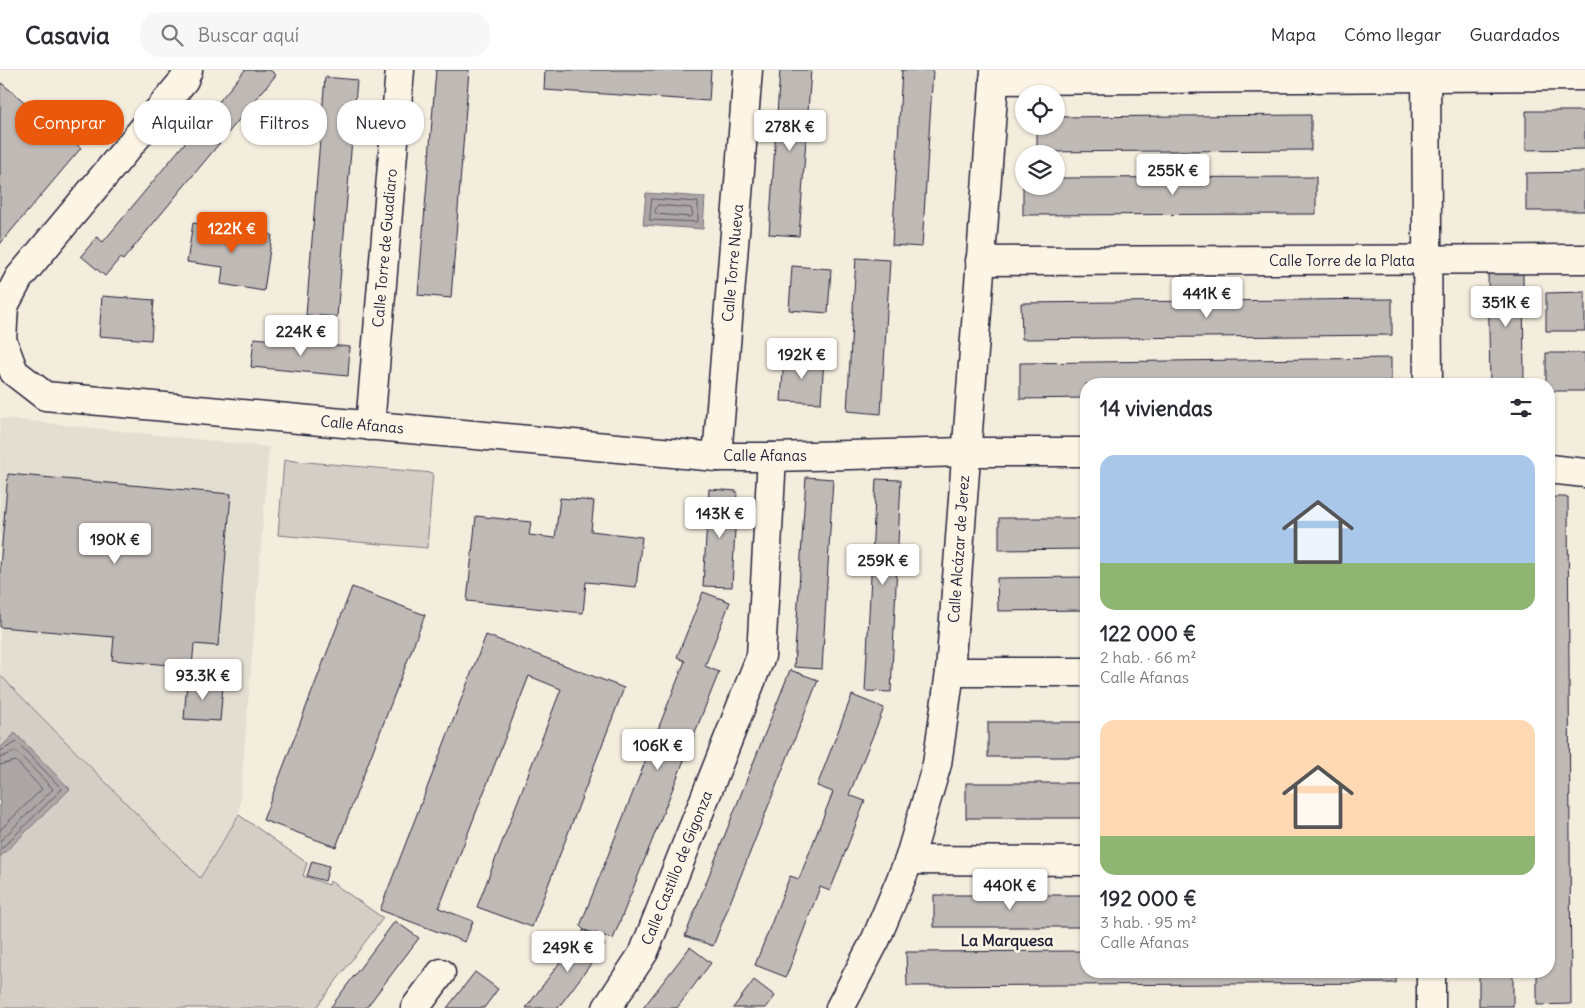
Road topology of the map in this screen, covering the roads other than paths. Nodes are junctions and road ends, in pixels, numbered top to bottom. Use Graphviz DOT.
graph roads {
  1 [pos="188,70"];
  2 [pos="400,70"];
  3 [pos="748,70"];
  4 [pos="1426,73"];
  5 [pos="995,75"];
  6 [pos="1585,76"];
  7 [pos="1585,259"];
  8 [pos="980,261"];
  9 [pos="1428,261"];
  10 [pos="1428,378"];
  11 [pos="370,426"];
  12 [pos="966,452"];
  13 [pos="1080,452"];
  14 [pos="717,457"];
  15 [pos="772,458"];
  16 [pos="1555,469"];
  17 [pos="1585,473"];
  18 [pos="950,672"];
  19 [pos="1080,672"];
  20 [pos="909,860"];
  21 [pos="1080,861"];
  22 [pos="442,973"];
  23 [pos="1431,978"];
  24 [pos="415,1008"];
  25 [pos="607,1008"];
  26 [pos="840,1008"];
  27 [pos="1431,1008"];
  1 -- 11 [label="street, Calle Afanas"];
  2 -- 11 [label="street, Calle Torre de Guadiaro"];
  3 -- 14 [label="street, Calle Torre Nueva"];
  4 -- 5 [label="street"];
  4 -- 6 [label="street"];
  4 -- 9 [label="street"];
  5 -- 8 [label="street, Calle Alcázar de Jerez"];
  7 -- 9 [label="street, Calle Torre de la Plata"];
  8 -- 9 [label="street, Calle Torre de la Plata"];
  8 -- 12 [label="street, Calle Alcázar de Jerez"];
  9 -- 10 [label="street"];
  11 -- 14 [label="street, Calle Afanas"];
  12 -- 13 [label="street, Calle Afanas"];
  12 -- 15 [label="street, Calle Afanas"];
  12 -- 18 [label="street, Calle Alcázar de Jerez"];
  14 -- 15 [label="street, Calle Afanas"];
  15 -- 25 [label="street, Calle Castillo de Gigonza"];
  16 -- 17 [label="street"];
  18 -- 19 [label="street"];
  18 -- 20 [label="street, Calle Alcázar de Jerez"];
  20 -- 21 [label="street"];
  20 -- 26 [label="street, Calle Alcázar de Jerez"];
  22 -- 24 [label="street"];
  23 -- 27 [label="street"];
}
